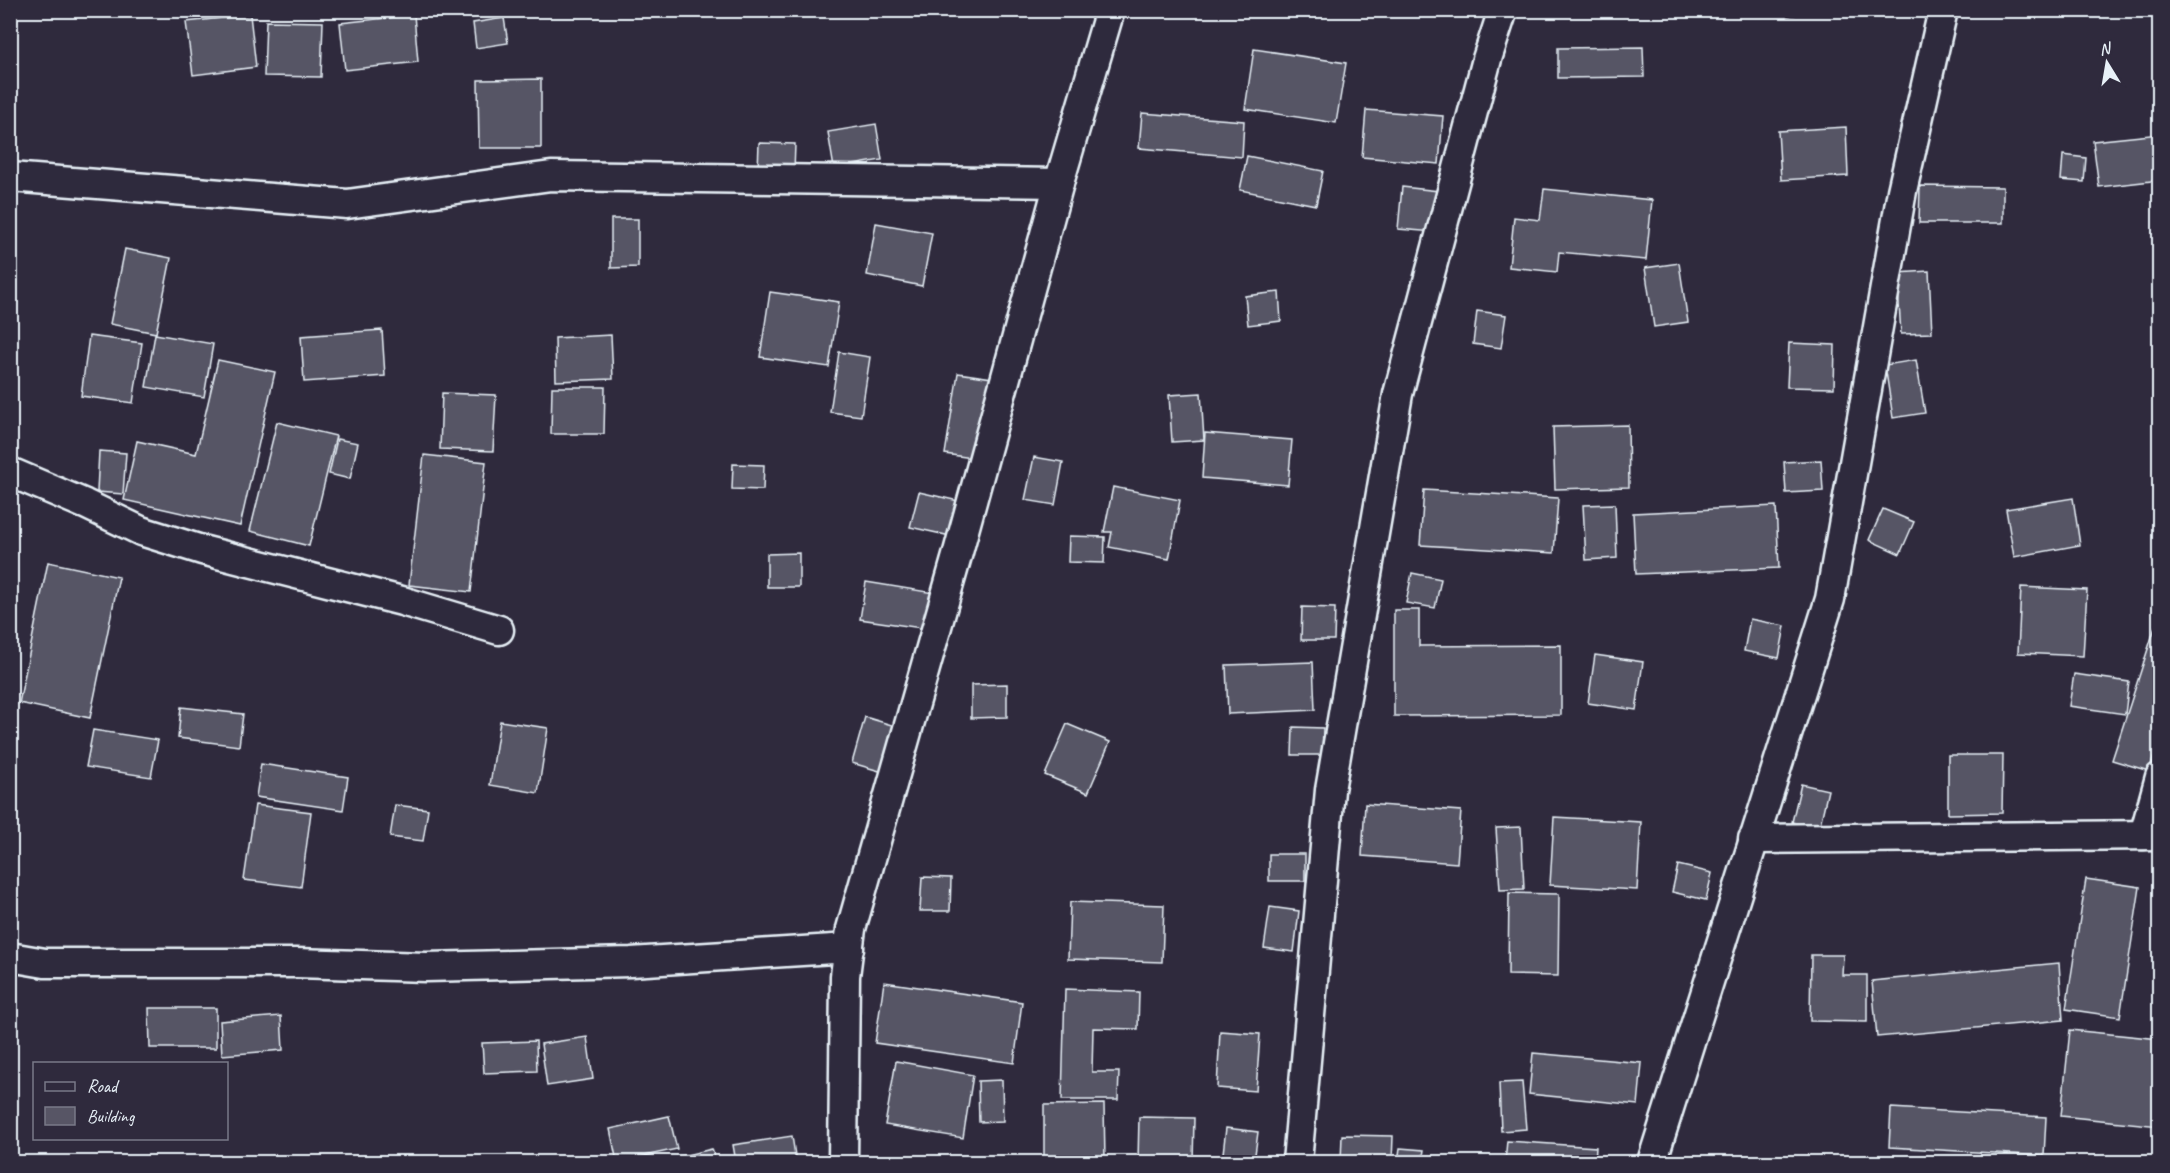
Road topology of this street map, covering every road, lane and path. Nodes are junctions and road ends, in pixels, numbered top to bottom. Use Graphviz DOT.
graph roads {
  1 [pos="1110,10"];
  2 [pos="1503,10"];
  3 [pos="1943,10"];
  4 [pos="10,177"];
  5 [pos="1059,183"];
  6 [pos="10,472"];
  7 [pos="499,630"];
  8 [pos="2160,777"];
  9 [pos="2152,835"];
  10 [pos="1753,838"];
  11 [pos="849,948"];
  12 [pos="10,957"];
  13 [pos="843,1162"];
  14 [pos="1297,1162"];
  15 [pos="1652,1162"];
  1 -- 5 [label="street"];
  2 -- 14 [label="street"];
  3 -- 10 [label="street"];
  4 -- 5 [label="street"];
  5 -- 11 [label="street"];
  6 -- 7 [label="street"];
  8 -- 9 [label="street"];
  9 -- 10 [label="street"];
  10 -- 15 [label="street"];
  11 -- 12 [label="street"];
  11 -- 13 [label="street"];
}
